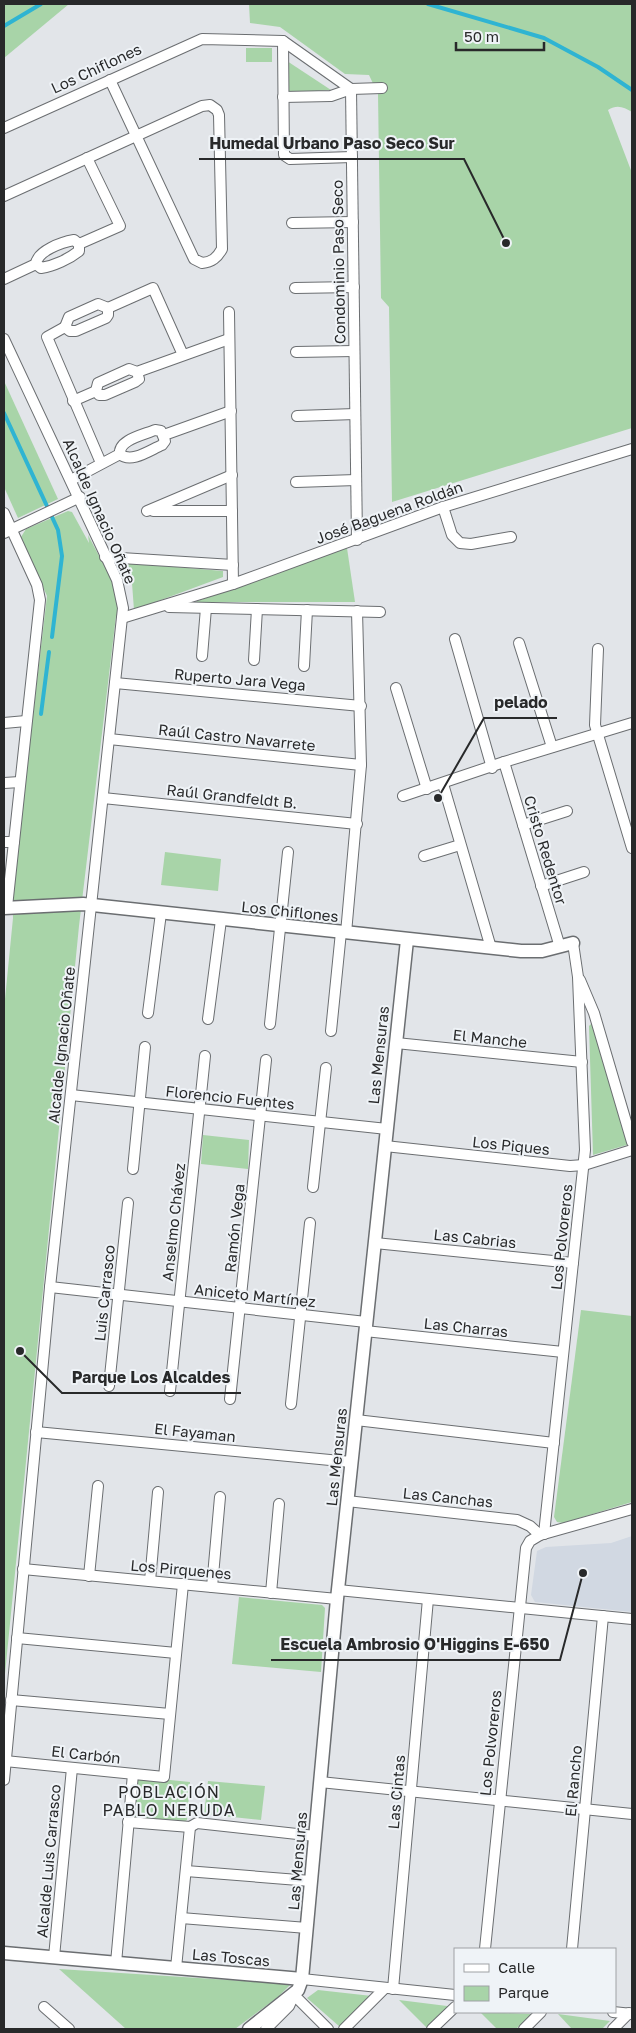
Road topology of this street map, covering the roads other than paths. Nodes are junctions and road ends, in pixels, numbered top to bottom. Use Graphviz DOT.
graph roads {
  1 [pos="283,41"];
  2 [pos="110,80"];
  3 [pos="382,88"];
  4 [pos="352,89"];
  5 [pos="283,97"];
  6 [pos="4,128"];
  7 [pos="136,136"];
  8 [pos="352,157"];
  9 [pos="87,158"];
  10 [pos="4,196"];
  11 [pos="353,222"];
  12 [pos="292,223"];
  13 [pos="79,244"];
  14 [pos="36,264"];
  15 [pos="4,279"];
  16 [pos="354,287"];
  17 [pos="294,288"];
  18 [pos="108,308"];
  19 [pos="229,312"];
  20 [pos="65,327"];
  21 [pos="4,339"];
  22 [pos="229,339"];
  23 [pos="354,351"];
  24 [pos="296,352"];
  25 [pos="183,355"];
  26 [pos="138,372"];
  27 [pos="96,391"];
  28 [pos="73,401"];
  29 [pos="231,411"];
  30 [pos="355,414"];
  31 [pos="297,416"];
  32 [pos="164,435"];
  33 [pos="632,449"];
  34 [pos="120,454"];
  35 [pos="101,463"];
  36 [pos="232,475"];
  37 [pos="71,480"];
  38 [pos="356,480"];
  39 [pos="296,482"];
  40 [pos="80,498"];
  41 [pos="442,507"];
  42 [pos="232,512"];
  43 [pos="4,513"];
  44 [pos="8,532"];
  45 [pos="511,536"];
  46 [pos="357,540"];
  47 [pos="105,557"];
  48 [pos="233,566"];
  49 [pos="233,584"];
  50 [pos="158,606"];
  51 [pos="206,608"];
  52 [pos="257,609"];
  53 [pos="307,610"];
  54 [pos="357,611"];
  55 [pos="380,612"];
  56 [pos="122,618"];
  57 [pos="456,639"];
  58 [pos="519,642"];
  59 [pos="598,650"];
  60 [pos="202,656"];
  61 [pos="254,660"];
  62 [pos="304,666"];
  63 [pos="115,683"];
  64 [pos="396,688"];
  65 [pos="361,706"];
  66 [pos="26,721"];
  67 [pos="4,723"];
  68 [pos="632,723"];
  69 [pos="597,734"];
  70 [pos="109,739"];
  71 [pos="552,747"];
  72 [pos="504,762"];
  73 [pos="362,765"];
  74 [pos="492,768"];
  75 [pos="20,782"];
  76 [pos="4,783"];
  77 [pos="443,784"];
  78 [pos="427,789"];
  79 [pos="403,796"];
  80 [pos="103,798"];
  81 [pos="567,811"];
  82 [pos="357,824"];
  83 [pos="523,825"];
  84 [pos="9,842"];
  85 [pos="460,845"];
  86 [pos="632,848"];
  87 [pos="288,852"];
  88 [pos="424,856"];
  89 [pos="584,872"];
  90 [pos="541,886"];
  91 [pos="92,905"];
  92 [pos="6,907"];
  93 [pos="161,913"];
  94 [pos="221,920"];
  95 [pos="280,926"];
  96 [pos="344,933"];
  97 [pos="407,940"];
  98 [pos="573,943"];
  99 [pos="560,947"];
  100 [pos="491,948"];
  101 [pos="578,977"];
  102 [pos="148,1013"];
  103 [pos="208,1018"];
  104 [pos="270,1024"];
  105 [pos="331,1031"];
  106 [pos="396,1043"];
  107 [pos="145,1047"];
  108 [pos="205,1056"];
  109 [pos="266,1060"];
  110 [pos="582,1062"];
  111 [pos="326,1068"];
  112 [pos="71,1095"];
  113 [pos="139,1102"];
  114 [pos="200,1109"];
  115 [pos="260,1115"];
  116 [pos="320,1122"];
  117 [pos="387,1129"];
  118 [pos="632,1142"];
  119 [pos="385,1146"];
  120 [pos="632,1150"];
  121 [pos="584,1165"];
  122 [pos="132,1169"];
  123 [pos="313,1187"];
  124 [pos="128,1203"];
  125 [pos="310,1223"];
  126 [pos="375,1243"];
  127 [pos="573,1263"];
  128 [pos="50,1287"];
  129 [pos="120,1295"];
  130 [pos="180,1302"];
  131 [pos="241,1308"];
  132 [pos="301,1315"];
  133 [pos="366,1326"];
  134 [pos="564,1352"];
  135 [pos="109,1386"];
  136 [pos="170,1391"];
  137 [pos="230,1399"];
  138 [pos="291,1404"];
  139 [pos="356,1420"];
  140 [pos="36,1432"];
  141 [pos="554,1443"];
  142 [pos="352,1462"];
  143 [pos="98,1486"];
  144 [pos="158,1492"];
  145 [pos="220,1497"];
  146 [pos="347,1502"];
  147 [pos="279,1504"];
  148 [pos="632,1509"];
  149 [pos="542,1534"];
  150 [pos="23,1570"];
  151 [pos="89,1576"];
  152 [pos="150,1581"];
  153 [pos="183,1584"];
  154 [pos="212,1587"];
  155 [pos="271,1593"];
  156 [pos="338,1594"];
  157 [pos="428,1598"];
  158 [pos="519,1608"];
  159 [pos="603,1616"];
  160 [pos="632,1619"];
  161 [pos="17,1638"];
  162 [pos="176,1653"];
  163 [pos="11,1700"];
  164 [pos="170,1714"];
  165 [pos="5,1761"];
  166 [pos="72,1768"];
  167 [pos="132,1774"];
  168 [pos="4,1780"];
  169 [pos="320,1782"];
  170 [pos="411,1791"];
  171 [pos="500,1800"];
  172 [pos="585,1809"];
  173 [pos="632,1814"];
  174 [pos="128,1822"];
  175 [pos="190,1827"];
  176 [pos="315,1836"];
  177 [pos="186,1871"];
  178 [pos="311,1881"];
  179 [pos="181,1918"];
  180 [pos="307,1928"];
  181 [pos="485,1948"];
  182 [pos="572,1948"];
  183 [pos="4,1953"];
  184 [pos="54,1957"];
  185 [pos="116,1963"];
  186 [pos="176,1968"];
  187 [pos="302,1979"];
  188 [pos="389,1988"];
  189 [pos="294,1994"];
  190 [pos="454,1995"];
  191 [pos="44,2007"];
  192 [pos="454,2008"];
  193 [pos="616,2012"];
  194 [pos="541,2013"];
  195 [pos="630,2014"];
  196 [pos="69,2029"];
  197 [pos="248,2029"];
  198 [pos="266,2029"];
  199 [pos="328,2029"];
  200 [pos="344,2029"];
  201 [pos="432,2029"];
  202 [pos="524,2029"];
  203 [pos="613,2029"];
  1 -- 2 [label="street, Los Chiflones"];
  1 -- 4 [label="street"];
  1 -- 5 [label="street"];
  2 -- 6 [label="street, Los Chiflones"];
  2 -- 7 [label="street"];
  3 -- 4 [label="street"];
  4 -- 5 [label="street"];
  4 -- 8 [label="street, Condominio Paso Seco"];
  5 -- 8 [label="street"];
  7 -- 7 [label="street"];
  7 -- 9 [label="street"];
  8 -- 11 [label="street, Condominio Paso Seco"];
  9 -- 10 [label="street"];
  9 -- 13 [label="street"];
  11 -- 12 [label="street"];
  11 -- 16 [label="street, Condominio Paso Seco"];
  13 -- 14 [label="street"];
  13 -- 14 [label="street"];
  14 -- 15 [label="street"];
  16 -- 17 [label="street"];
  16 -- 23 [label="street, Condominio Paso Seco"];
  18 -- 20 [label="street"];
  18 -- 20 [label="street"];
  18 -- 25 [label="street"];
  19 -- 22 [label="street"];
  20 -- 28 [label="street"];
  21 -- 37 [label="street, Alcalde Ignacio Oñate"];
  22 -- 25 [label="street"];
  22 -- 29 [label="street"];
  23 -- 24 [label="street"];
  23 -- 30 [label="street, Condominio Paso Seco"];
  25 -- 26 [label="street"];
  26 -- 27 [label="street"];
  26 -- 27 [label="street"];
  27 -- 28 [label="street"];
  28 -- 35 [label="street"];
  29 -- 32 [label="street"];
  29 -- 36 [label="street"];
  30 -- 31 [label="street"];
  30 -- 38 [label="street, Condominio Paso Seco"];
  32 -- 34 [label="street"];
  32 -- 34 [label="street"];
  33 -- 41 [label="street, José Baguena Roldán"];
  34 -- 35 [label="street"];
  35 -- 37 [label="street"];
  36 -- 42 [label="street"];
  36 -- 42 [label="street"];
  37 -- 40 [label="street, Alcalde Ignacio Oñate"];
  38 -- 39 [label="street"];
  38 -- 46 [label="street, Condominio Paso Seco"];
  40 -- 44 [label="street"];
  40 -- 47 [label="street, Alcalde Ignacio Oñate"];
  41 -- 45 [label="street"];
  41 -- 46 [label="street, José Baguena Roldán"];
  42 -- 48 [label="street"];
  43 -- 44 [label="street"];
  44 -- 66 [label="street"];
  46 -- 49 [label="street, José Baguena Roldán"];
  47 -- 48 [label="street"];
  47 -- 56 [label="street, Alcalde Ignacio Oñate"];
  48 -- 49 [label="street"];
  49 -- 50 [label="street, José Baguena Roldán"];
  50 -- 51 [label="street, José Baguena Roldán"];
  50 -- 56 [label="street, José Baguena Roldán"];
  51 -- 52 [label="street, José Baguena Roldán"];
  51 -- 60 [label="street"];
  52 -- 53 [label="street, José Baguena Roldán"];
  52 -- 61 [label="street"];
  53 -- 54 [label="street, José Baguena Roldán"];
  53 -- 62 [label="street"];
  54 -- 55 [label="street, José Baguena Roldán"];
  54 -- 65 [label="street"];
  56 -- 63 [label="street, Alcalde Ignacio Oñate"];
  57 -- 74 [label="street"];
  58 -- 71 [label="street"];
  59 -- 69 [label="street"];
  63 -- 65 [label="street, Ruperto Jara Vega"];
  63 -- 70 [label="street, Alcalde Ignacio Oñate"];
  64 -- 78 [label="street"];
  65 -- 73 [label="street"];
  66 -- 67 [label="street"];
  66 -- 75 [label="street"];
  68 -- 69 [label="street"];
  69 -- 71 [label="street"];
  69 -- 86 [label="street"];
  70 -- 73 [label="street, Raúl Castro Navarrete"];
  70 -- 80 [label="street, Alcalde Ignacio Oñate"];
  71 -- 72 [label="street"];
  72 -- 74 [label="street"];
  72 -- 83 [label="street, Cristo Redentor"];
  73 -- 82 [label="street"];
  74 -- 77 [label="street"];
  75 -- 76 [label="street"];
  75 -- 84 [label="street"];
  77 -- 78 [label="street"];
  77 -- 85 [label="street"];
  78 -- 79 [label="street"];
  80 -- 82 [label="street, Raúl Grandfeldt B."];
  80 -- 91 [label="street, Alcalde Ignacio Oñate"];
  81 -- 83 [label="street"];
  82 -- 96 [label="street"];
  83 -- 90 [label="street, Cristo Redentor"];
  84 -- 92 [label="street"];
  85 -- 88 [label="street"];
  85 -- 100 [label="street"];
  87 -- 95 [label="street"];
  89 -- 90 [label="street"];
  90 -- 99 [label="street, Cristo Redentor"];
  91 -- 92 [label="street, Los Chiflones"];
  91 -- 93 [label="street, Los Chiflones"];
  91 -- 112 [label="street, Alcalde Ignacio Oñate"];
  93 -- 94 [label="street, Los Chiflones"];
  93 -- 102 [label="street"];
  94 -- 95 [label="street, Los Chiflones"];
  94 -- 103 [label="street"];
  95 -- 96 [label="street, Los Chiflones"];
  95 -- 104 [label="street"];
  96 -- 97 [label="street, Los Chiflones"];
  96 -- 105 [label="street"];
  97 -- 100 [label="street, Los Chiflones"];
  97 -- 106 [label="street, Las Mensuras"];
  98 -- 99 [label="street, Los Chiflones"];
  98 -- 101 [label="street, Los Polvoreros"];
  99 -- 100 [label="street, Los Chiflones"];
  101 -- 110 [label="street, Los Polvoreros"];
  101 -- 118 [label="street"];
  106 -- 110 [label="street, El Manche"];
  106 -- 117 [label="street, Las Mensuras"];
  107 -- 113 [label="street"];
  108 -- 114 [label="street, Anselmo Chávez"];
  109 -- 115 [label="street, Ramón Vega"];
  110 -- 121 [label="street, Los Polvoreros"];
  111 -- 116 [label="street"];
  112 -- 113 [label="street, Florencio Fuentes"];
  112 -- 128 [label="street, Alcalde Ignacio Oñate"];
  113 -- 114 [label="street, Florencio Fuentes"];
  113 -- 122 [label="street"];
  114 -- 115 [label="street, Florencio Fuentes"];
  114 -- 130 [label="street, Anselmo Chávez"];
  115 -- 116 [label="street, Florencio Fuentes"];
  115 -- 131 [label="street, Ramón Vega"];
  116 -- 117 [label="street, Florencio Fuentes"];
  116 -- 123 [label="street"];
  117 -- 119 [label="street, Las Mensuras"];
  119 -- 121 [label="street, Los Piques"];
  119 -- 126 [label="street, Las Mensuras"];
  120 -- 121 [label="street, Los Piques"];
  121 -- 127 [label="street, Los Polvoreros"];
  124 -- 129 [label="street, Luis Carrasco"];
  125 -- 132 [label="street"];
  126 -- 127 [label="street, Las Cabrias"];
  126 -- 133 [label="street, Las Mensuras"];
  127 -- 134 [label="street, Los Polvoreros"];
  128 -- 129 [label="street, Aniceto Martínez"];
  128 -- 140 [label="street, Alcalde Ignacio Oñate"];
  129 -- 130 [label="street, Aniceto Martínez"];
  129 -- 135 [label="street, Luis Carrasco"];
  130 -- 131 [label="street, Aniceto Martínez"];
  130 -- 136 [label="street, Anselmo Chávez"];
  131 -- 132 [label="street, Aniceto Martínez"];
  131 -- 137 [label="street, Ramón Vega"];
  132 -- 133 [label="street, Aniceto Martínez"];
  132 -- 138 [label="street"];
  133 -- 134 [label="street, Las Charras"];
  133 -- 139 [label="street, Las Mensuras"];
  134 -- 141 [label="street, Los Polvoreros"];
  139 -- 141 [label="street"];
  139 -- 142 [label="street, Las Mensuras"];
  140 -- 142 [label="street, El Fayaman"];
  140 -- 150 [label="street, Alcalde Ignacio Oñate"];
  141 -- 149 [label="street, Los Polvoreros"];
  142 -- 146 [label="street, Las Mensuras"];
  143 -- 151 [label="street"];
  144 -- 152 [label="street"];
  145 -- 154 [label="street"];
  146 -- 149 [label="street, Las Canchas"];
  146 -- 156 [label="street, Las Mensuras"];
  147 -- 155 [label="street"];
  148 -- 149 [label="street"];
  149 -- 158 [label="street, Los Polvoreros"];
  150 -- 151 [label="street, Los Pirquenes"];
  150 -- 161 [label="street, Alcalde Ignacio Oñate"];
  151 -- 152 [label="street, Los Pirquenes"];
  152 -- 153 [label="street, Los Pirquenes"];
  153 -- 154 [label="street, Los Pirquenes"];
  153 -- 162 [label="street"];
  154 -- 155 [label="street, Los Pirquenes"];
  155 -- 156 [label="street, Los Pirquenes"];
  156 -- 157 [label="street, Los Pirquenes"];
  156 -- 169 [label="street, Las Mensuras"];
  157 -- 158 [label="street, Los Pirquenes"];
  157 -- 170 [label="street, Las Cintas"];
  158 -- 159 [label="street, Los Pirquenes"];
  158 -- 171 [label="street, Los Polvoreros"];
  159 -- 160 [label="street, Los Pirquenes"];
  159 -- 172 [label="street, El Rancho"];
  161 -- 162 [label="street"];
  161 -- 163 [label="street, Alcalde Ignacio Oñate"];
  162 -- 164 [label="street"];
  163 -- 164 [label="street"];
  163 -- 165 [label="street, Alcalde Ignacio Oñate"];
  164 -- 167 [label="street, El Carbón"];
  165 -- 166 [label="street, El Carbón"];
  165 -- 168 [label="street, Alcalde Ignacio Oñate"];
  166 -- 167 [label="street, El Carbón"];
  166 -- 184 [label="street, Alcalde Luis Carrasco"];
  167 -- 174 [label="street"];
  169 -- 170 [label="street"];
  169 -- 176 [label="street, Las Mensuras"];
  170 -- 171 [label="street"];
  170 -- 188 [label="street, Las Cintas"];
  171 -- 172 [label="street"];
  171 -- 181 [label="street, Los Polvoreros"];
  172 -- 173 [label="street"];
  172 -- 182 [label="street, El Rancho"];
  174 -- 175 [label="street"];
  174 -- 185 [label="street"];
  175 -- 176 [label="street"];
  175 -- 177 [label="street"];
  176 -- 178 [label="street, Las Mensuras"];
  177 -- 178 [label="street"];
  177 -- 179 [label="street"];
  178 -- 180 [label="street, Las Mensuras"];
  179 -- 180 [label="street"];
  179 -- 186 [label="street"];
  180 -- 187 [label="street, Las Mensuras"];
  183 -- 184 [label="street, Las Toscas"];
  184 -- 185 [label="street, Las Toscas"];
  185 -- 186 [label="street, Las Toscas"];
  186 -- 187 [label="street, Las Toscas"];
  187 -- 188 [label="street, Las Toscas"];
  187 -- 189 [label="street"];
  188 -- 190 [label="street, Las Toscas"];
  188 -- 200 [label="street"];
  189 -- 197 [label="street"];
  189 -- 198 [label="street"];
  189 -- 199 [label="street"];
  191 -- 196 [label="street"];
  192 -- 201 [label="street"];
  193 -- 195 [label="street"];
  194 -- 202 [label="street"];
  195 -- 203 [label="street"];
}
